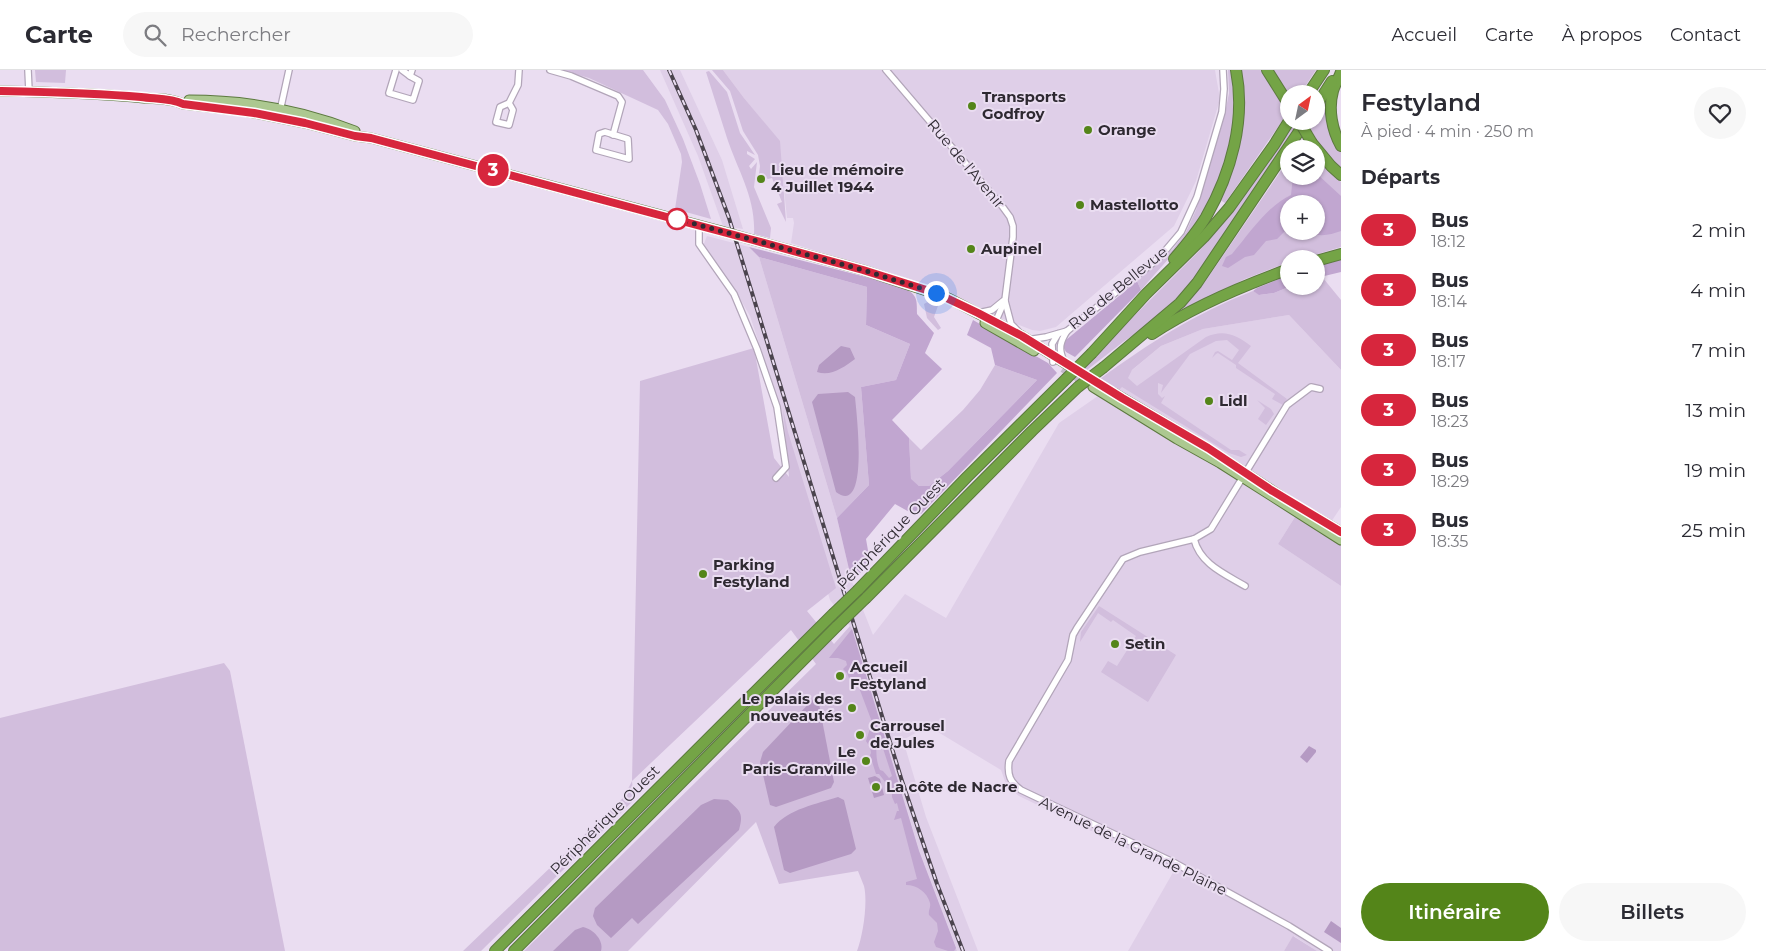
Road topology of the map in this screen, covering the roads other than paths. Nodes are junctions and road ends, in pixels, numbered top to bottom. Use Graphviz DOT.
graph roads {
  1 [pos="28,70"];
  2 [pos="289,70"];
  3 [pos="396,70"];
  4 [pos="402,70"];
  5 [pos="519,70"];
  6 [pos="550,70"];
  7 [pos="886,70"];
  8 [pos="1223,70"];
  9 [pos="1236,70"];
  10 [pos="1267,70"];
  11 [pos="1324,70"];
  12 [pos="1340,71"];
  13 [pos="411,73"];
  14 [pos="1314,85"];
  15 [pos="1280,90"];
  16 [pos="0,91"];
  17 [pos="29,92"];
  18 [pos="1325,93"];
  19 [pos="509,103"];
  20 [pos="279,114"];
  21 [pos="1283,130"];
  22 [pos="1300,130"];
  23 [pos="1304,130"];
  24 [pos="613,135"];
  25 [pos="1341,146"];
  26 [pos="1341,175"];
  27 [pos="699,225"];
  28 [pos="1341,254"];
  29 [pos="1325,258"];
  30 [pos="1280,272"];
  31 [pos="925,290"];
  32 [pos="1146,294"];
  33 [pos="1005,300"];
  34 [pos="978,313"];
  35 [pos="994,325"];
  36 [pos="1067,331"];
  37 [pos="1060,332"];
  38 [pos="1025,338"];
  39 [pos="1052,358"];
  40 [pos="1065,365"];
  41 [pos="1104,367"];
  42 [pos="1320,388"];
  43 [pos="1244,475"];
  44 [pos="776,478"];
  45 [pos="1341,532"];
  46 [pos="1194,539"];
  47 [pos="1341,540"];
  48 [pos="1245,586"];
  49 [pos="495,951"];
  50 [pos="514,951"];
  51 [pos="1329,951"];
  1 -- 17 [label="street"];
  2 -- 20 [label="street"];
  3 -- 13 [label="street"];
  4 -- 13 [label="street"];
  5 -- 19 [label="street"];
  6 -- 24 [label="street"];
  7 -- 33 [label="street, Rue de l'Avenir"];
  8 -- 36 [label="street, Rue de Bellevue"];
  9 -- 32 [label="highway"];
  10 -- 15 [label="highway"];
  11 -- 14 [label="highway"];
  12 -- 18 [label="highway"];
  12 -- 25 [label="highway"];
  16 -- 17 [label="main road"];
  17 -- 20 [label="main road"];
  20 -- 27 [label="main road"];
  21 -- 32 [label="highway, Périphérique Ouest"];
  22 -- 41 [label="highway"];
  23 -- 26 [label="highway, bridge"];
  24 -- 24 [label="street"];
  27 -- 31 [label="main road, bridge"];
  27 -- 44 [label="street"];
  28 -- 29 [label="highway"];
  30 -- 41 [label="highway, Périphérique Ouest"];
  31 -- 34 [label="main road"];
  31 -- 35 [label="main road"];
  32 -- 49 [label="highway, Périphérique Ouest, bridge"];
  33 -- 34 [label="street"];
  33 -- 35 [label="street, Rue de l'Avenir"];
  33 -- 38 [label="street"];
  34 -- 35 [label="main road"];
  35 -- 38 [label="main road"];
  35 -- 39 [label="main road"];
  36 -- 37 [label="street, Rue de Bellevue"];
  36 -- 40 [label="street"];
  37 -- 38 [label="street, Rue de Bellevue"];
  37 -- 39 [label="street, Rue de Bellevue"];
  38 -- 39 [label="main road"];
  39 -- 40 [label="main road"];
  41 -- 50 [label="highway, Périphérique Ouest, bridge"];
  42 -- 43 [label="street, Avenue de la Grande Plaine"];
  43 -- 43 [label="main road"];
  43 -- 45 [label="main road"];
  43 -- 46 [label="street, Avenue de la Grande Plaine"];
  43 -- 47 [label="main road"];
  46 -- 48 [label="street"];
  46 -- 51 [label="street, Avenue de la Grande Plaine"];
}
